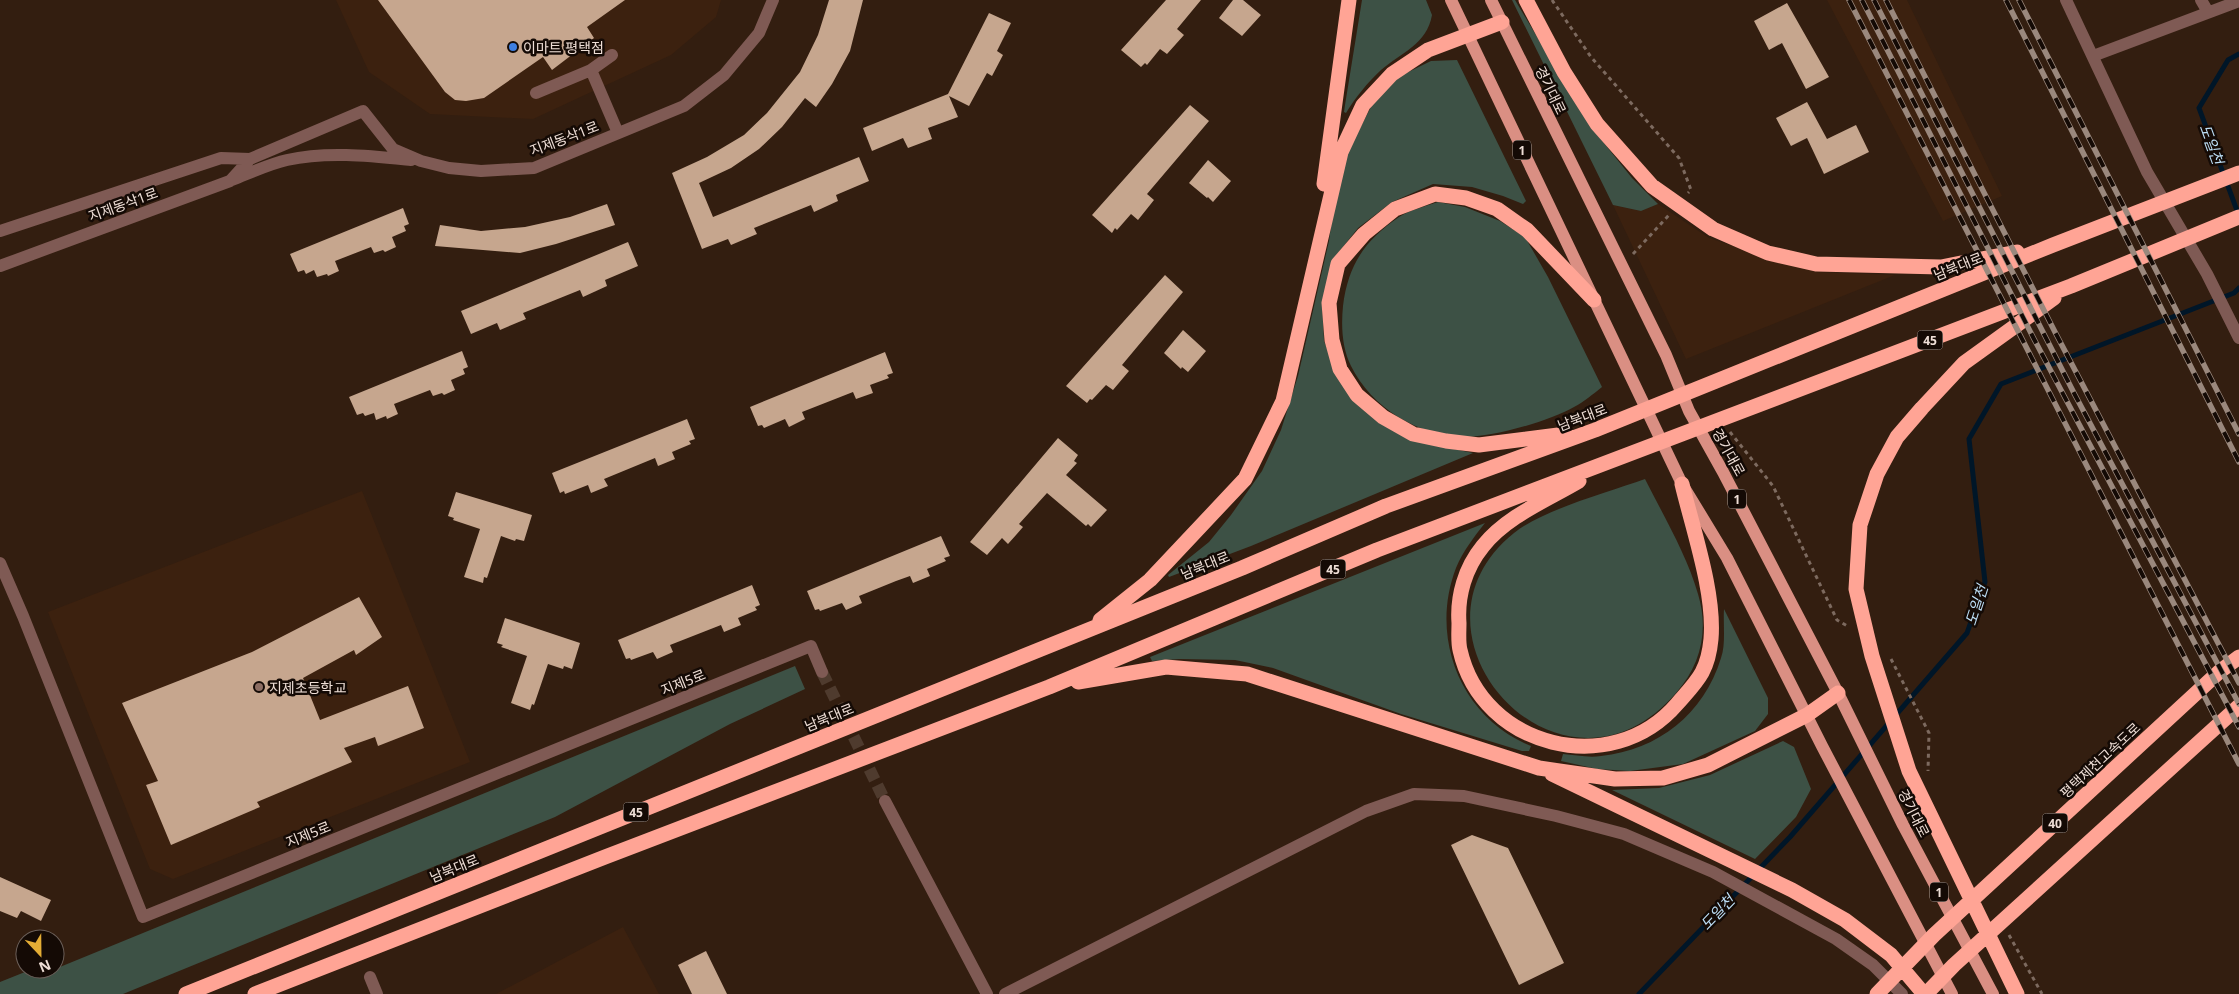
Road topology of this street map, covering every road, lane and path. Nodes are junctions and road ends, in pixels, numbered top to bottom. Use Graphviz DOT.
graph roads {
  1 [pos="773,0"];
  2 [pos="1349,0"];
  3 [pos="1451,0"];
  4 [pos="1491,0"];
  5 [pos="1526,0"];
  6 [pos="1552,0"];
  7 [pos="2066,0"];
  8 [pos="2201,0"];
  9 [pos="2239,1"];
  10 [pos="2208,12"];
  11 [pos="1502,22"];
  12 [pos="1468,35"];
  13 [pos="612,55"];
  14 [pos="2093,56"];
  15 [pos="591,70"];
  16 [pos="536,93"];
  17 [pos="618,133"];
  18 [pos="250,160"];
  19 [pos="421,161"];
  20 [pos="2239,173"];
  21 [pos="230,181"];
  22 [pos="1685,197"];
  23 [pos="1673,211"];
  24 [pos="2239,217"];
  25 [pos="0,231"];
  26 [pos="2053,245"];
  27 [pos="1315,260"];
  28 [pos="1636,263"];
  29 [pos="0,266"];
  30 [pos="2071,286"];
  31 [pos="1594,300"];
  32 [pos="2239,338"];
  33 [pos="1595,430"];
  34 [pos="1729,430"];
  35 [pos="1619,458"];
  36 [pos="1682,484"];
  37 [pos="0,563"];
  38 [pos="1087,630"];
  39 [pos="1853,630"];
  40 [pos="2239,657"];
  41 [pos="1890,658"];
  42 [pos="822,672"];
  43 [pos="1049,687"];
  44 [pos="1838,693"];
  45 [pos="2239,706"];
  46 [pos="1806,715"];
  47 [pos="1539,768"];
  48 [pos="1931,778"];
  49 [pos="885,801"];
  50 [pos="2009,935"];
  51 [pos="370,977"];
  52 [pos="186,994"];
  53 [pos="255,994"];
  54 [pos="377,994"];
  55 [pos="987,994"];
  56 [pos="1005,994"];
  57 [pos="1876,994"];
  58 [pos="1902,994"];
  59 [pos="1925,994"];
  60 [pos="1952,994"];
  61 [pos="1993,994"];
  62 [pos="2017,994"];
  63 [pos="2042,994"];
  1 -- 17 [label="street, 지제동삭1로"];
  2 -- 27 [label="highway"];
  3 -- 12 [label="main road, 1"];
  4 -- 11 [label="main road, 경기대로 / 1"];
  5 -- 26 [label="highway"];
  6 -- 22 [label="path"];
  7 -- 14 [label="street"];
  8 -- 10 [label="street"];
  9 -- 10 [label="street"];
  10 -- 14 [label="street"];
  11 -- 12 [label="highway"];
  11 -- 44 [label="main road, 경기대로 / 1"];
  12 -- 27 [label="highway"];
  12 -- 31 [label="main road, 1"];
  13 -- 15 [label="street"];
  14 -- 32 [label="street"];
  15 -- 16 [label="street"];
  15 -- 17 [label="street"];
  17 -- 19 [label="street, 지제동삭1로"];
  18 -- 19 [label="street, 지제동삭1로"];
  18 -- 21 [label="street, 지제동삭1로"];
  18 -- 25 [label="street, 지제동삭1로"];
  19 -- 21 [label="street"];
  20 -- 26 [label="highway, 남북대로 / 45"];
  21 -- 29 [label="street, 지제동삭1로"];
  23 -- 28 [label="path"];
  24 -- 30 [label="highway, 45"];
  26 -- 33 [label="highway, 남북대로 / 45"];
  27 -- 38 [label="highway"];
  30 -- 35 [label="highway, 45"];
  30 -- 62 [label="highway"];
  31 -- 33 [label="highway"];
  31 -- 36 [label="main road, 1"];
  33 -- 38 [label="highway, 남북대로 / 45"];
  34 -- 39 [label="path"];
  35 -- 36 [label="highway"];
  35 -- 43 [label="highway, 45"];
  36 -- 46 [label="main road, 1"];
  37 -- 42 [label="street, 지제5로"];
  38 -- 52 [label="highway, 남북대로 / 45"];
  40 -- 57 [label="highway, 평택제천고속도로 / 40"];
  41 -- 48 [label="path"];
  43 -- 47 [label="highway"];
  43 -- 53 [label="highway, 45"];
  44 -- 46 [label="highway"];
  44 -- 61 [label="main road, 경기대로 / 1"];
  45 -- 59 [label="highway"];
  46 -- 47 [label="highway"];
  46 -- 60 [label="main road, 1"];
  47 -- 59 [label="highway"];
  49 -- 55 [label="street"];
  50 -- 63 [label="path"];
  51 -- 54 [label="street"];
  56 -- 58 [label="street"];
}
